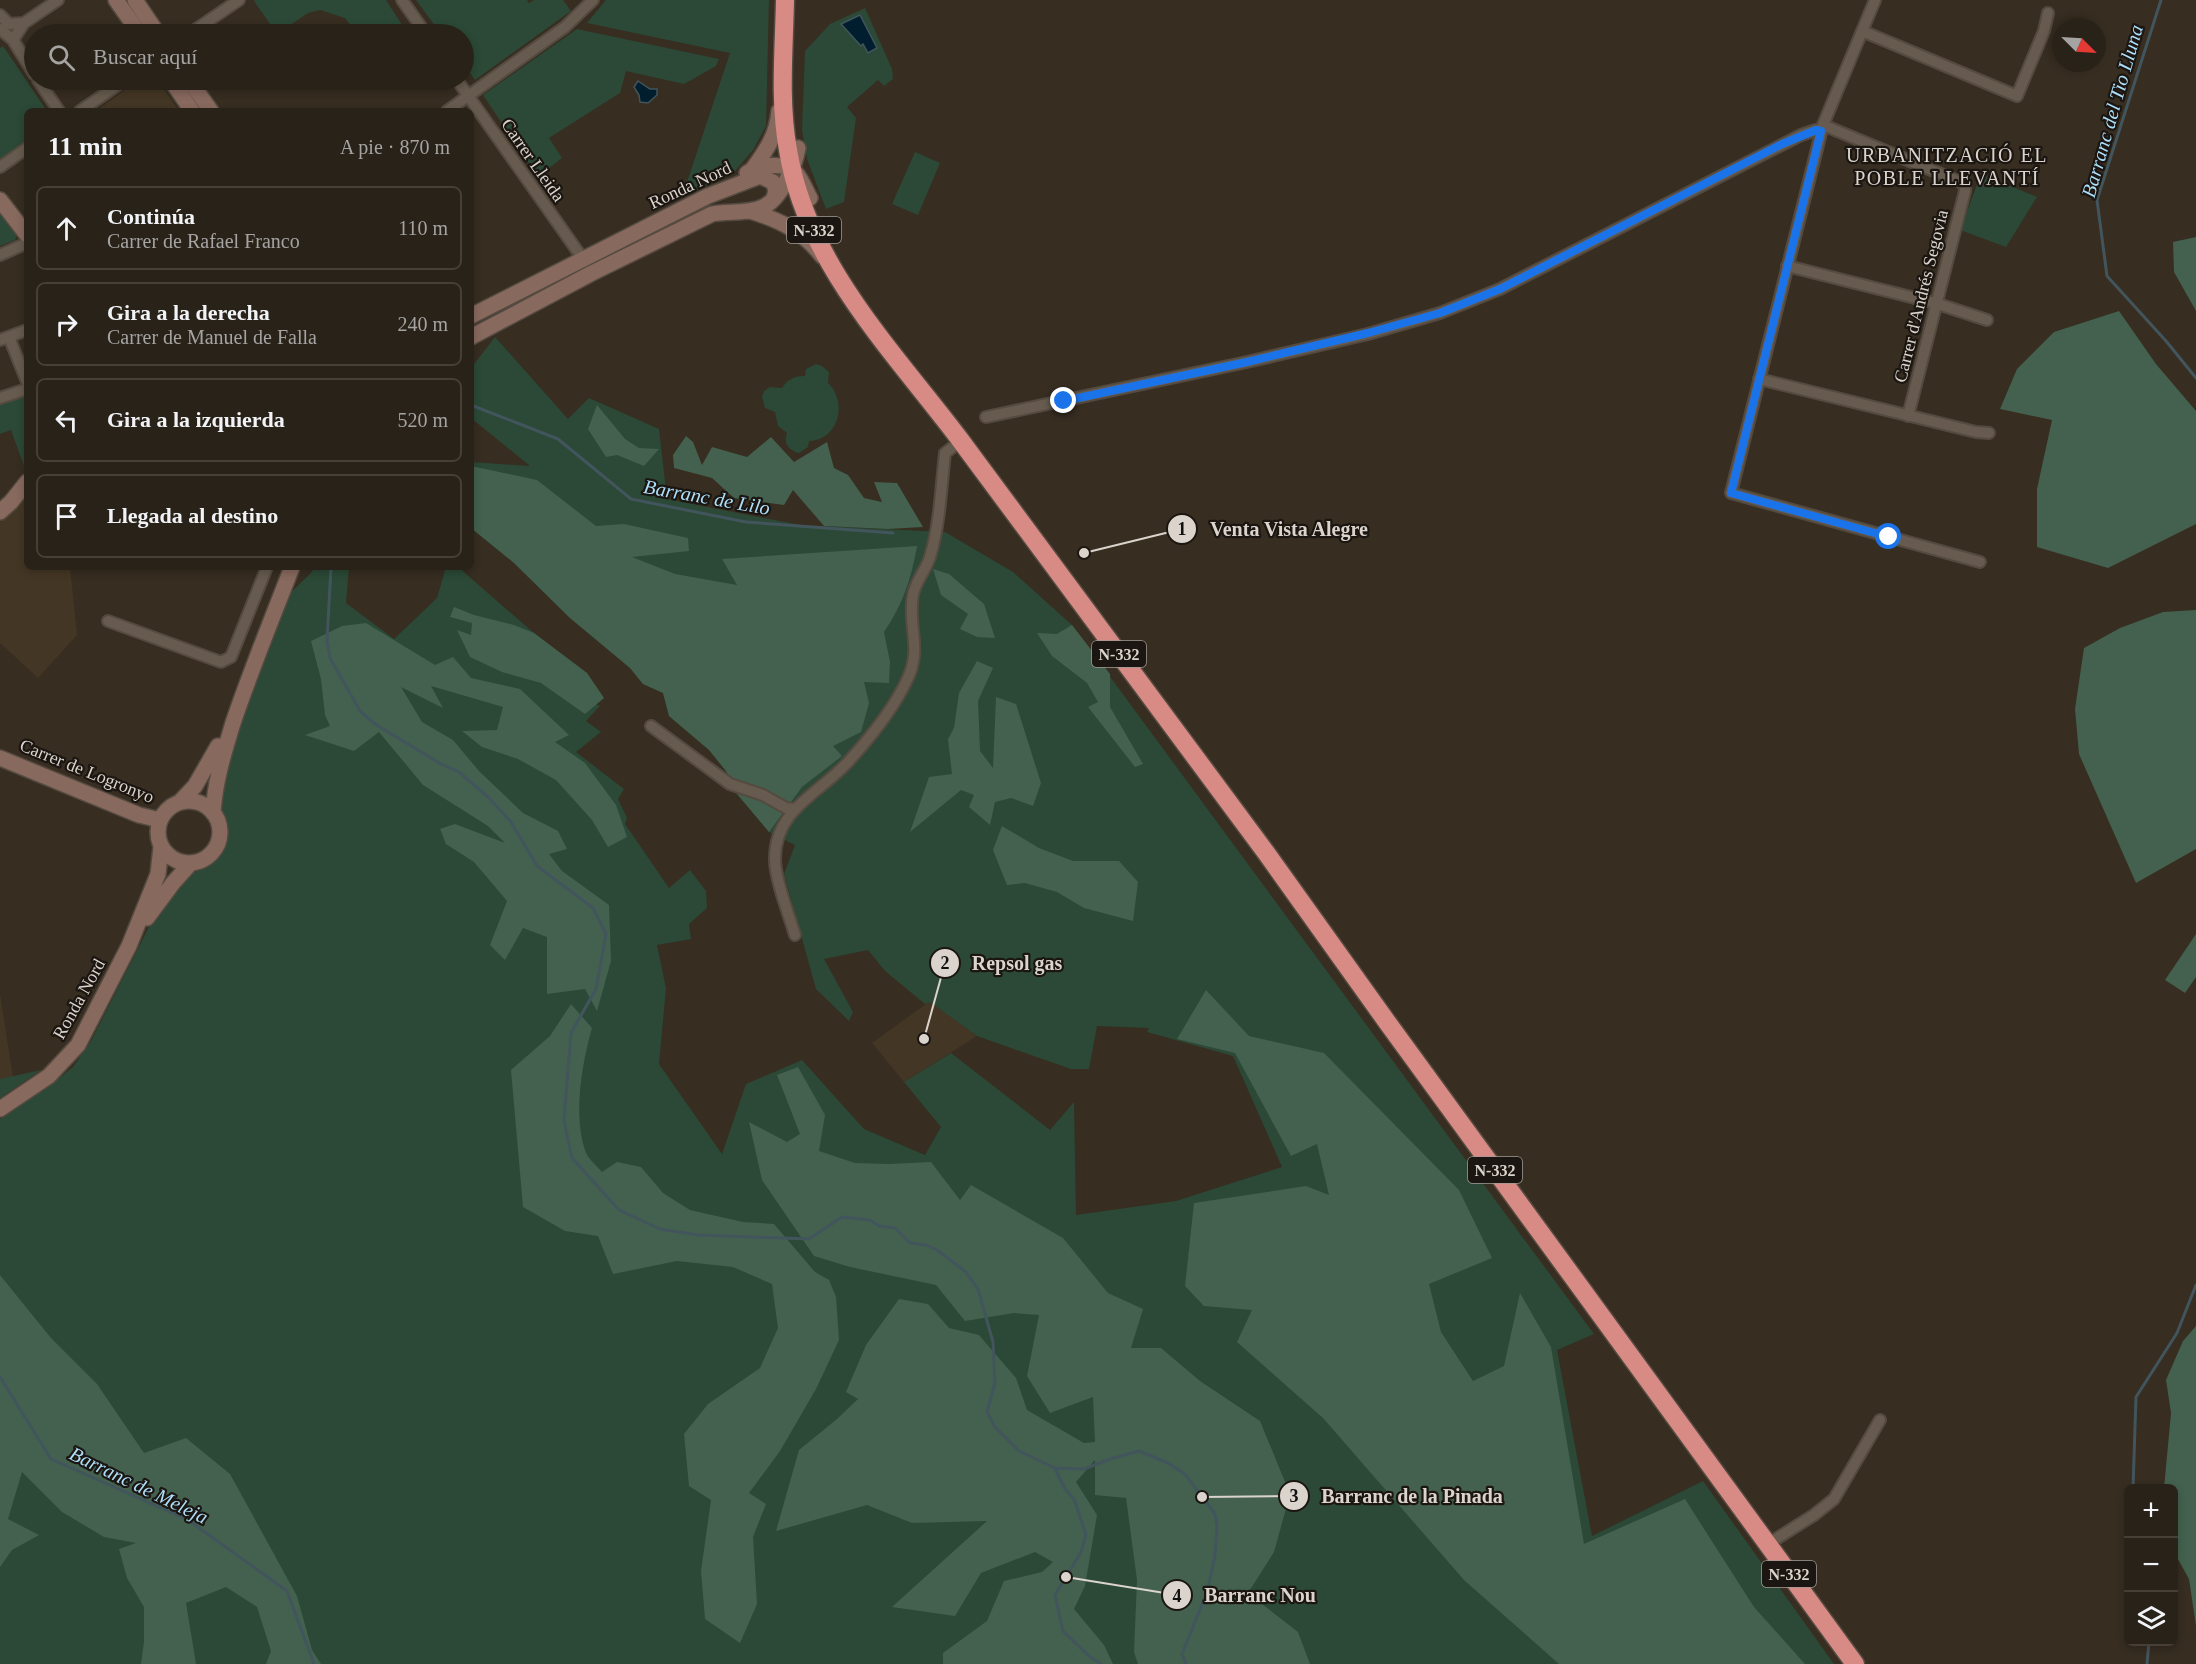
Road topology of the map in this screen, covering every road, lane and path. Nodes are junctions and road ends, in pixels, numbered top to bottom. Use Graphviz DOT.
graph roads {
  1 [pos="58,0"];
  2 [pos="116,0"];
  3 [pos="135,0"];
  4 [pos="239,0"];
  5 [pos="402,0"];
  6 [pos="593,0"];
  7 [pos="785,0"];
  8 [pos="793,0"];
  9 [pos="1875,0"];
  10 [pos="2048,13"];
  11 [pos="0,15"];
  12 [pos="24,23"];
  13 [pos="133,24"];
  14 [pos="151,24"];
  15 [pos="204,24"];
  16 [pos="419,24"];
  17 [pos="0,29"];
  18 [pos="1862,31"];
  19 [pos="13,40"];
  20 [pos="24,58"];
  21 [pos="783,76"];
  22 [pos="45,90"];
  23 [pos="110,90"];
  24 [pos="178,90"];
  25 [pos="196,90"];
  26 [pos="464,90"];
  27 [pos="468,95"];
  28 [pos="57,108"];
  29 [pos="84,108"];
  30 [pos="190,108"];
  31 [pos="209,108"];
  32 [pos="451,108"];
  33 [pos="1822,128"];
  34 [pos="798,148"];
  35 [pos="24,150"];
  36 [pos="0,166"];
  37 [pos="752,170"];
  38 [pos="792,171"];
  39 [pos="731,187"];
  40 [pos="774,198"];
  41 [pos="810,198"];
  42 [pos="0,200"];
  43 [pos="750,211"];
  44 [pos="24,231"];
  45 [pos="24,244"];
  46 [pos="0,255"];
  47 [pos="583,259"];
  48 [pos="1788,266"];
  49 [pos="844,286"];
  50 [pos="1935,303"];
  51 [pos="474,314"];
  52 [pos="1987,320"];
  53 [pos="24,331"];
  54 [pos="474,335"];
  55 [pos="5,338"];
  56 [pos="24,376"];
  57 [pos="1759,380"];
  58 [pos="24,390"];
  59 [pos="0,398"];
  60 [pos="1908,416"];
  61 [pos="986,417"];
  62 [pos="949,426"];
  63 [pos="1989,433"];
  64 [pos="961,441"];
  65 [pos="24,485"];
  66 [pos="16,494"];
  67 [pos="0,501"];
  68 [pos="0,512"];
  69 [pos="1980,562"];
  70 [pos="266,570"];
  71 [pos="291,570"];
  72 [pos="108,621"];
  73 [pos="242,697"];
  74 [pos="651,726"];
  75 [pos="0,758"];
  76 [pos="180,802"];
  77 [pos="794,809"];
  78 [pos="213,813"];
  79 [pos="160,820"];
  80 [pos="161,847"];
  81 [pos="190,863"];
  82 [pos="795,935"];
  83 [pos="129,946"];
  84 [pos="0,1109"];
  85 [pos="1880,1420"];
  86 [pos="1768,1545"];
  87 [pos="1855,1664"];
  1 -- 12 [label="street"];
  2 -- 13 [label="main road"];
  3 -- 14 [label="main road"];
  4 -- 15 [label="street"];
  5 -- 16 [label="street"];
  6 -- 27 [label="street"];
  7 -- 21 [label="highway, N-332"];
  8 -- 34 [label="highway, N-332"];
  9 -- 18 [label="street"];
  10 -- 18 [label="street"];
  11 -- 12 [label="street"];
  12 -- 19 [label="street"];
  17 -- 19 [label="street"];
  18 -- 33 [label="street"];
  19 -- 20 [label="street"];
  21 -- 37 [label="main road"];
  21 -- 38 [label="highway, N-332"];
  22 -- 28 [label="street"];
  23 -- 29 [label="street"];
  24 -- 30 [label="main road"];
  25 -- 31 [label="main road"];
  26 -- 27 [label="street, Carrer Lleida"];
  27 -- 32 [label="street"];
  27 -- 47 [label="street, Carrer Lleida"];
  33 -- 48 [label="street"];
  33 -- 50 [label="street, Carrer d'Andrés Segovia"];
  33 -- 61 [label="street"];
  34 -- 38 [label="main road"];
  34 -- 41 [label="highway, N-332"];
  35 -- 36 [label="street"];
  37 -- 38 [label="main road"];
  37 -- 39 [label="main road"];
  38 -- 40 [label="main road"];
  38 -- 41 [label="main road"];
  38 -- 49 [label="highway, N-332"];
  39 -- 40 [label="main road, Ronda Nord"];
  39 -- 47 [label="main road, Ronda Nord"];
  40 -- 43 [label="main road, Ronda Nord"];
  41 -- 62 [label="highway, N-332"];
  42 -- 44 [label="main road"];
  43 -- 49 [label="main road"];
  43 -- 54 [label="main road, Ronda Nord"];
  45 -- 46 [label="street"];
  47 -- 51 [label="main road, Ronda Nord"];
  48 -- 50 [label="street"];
  48 -- 57 [label="street"];
  49 -- 62 [label="highway, N-332"];
  50 -- 52 [label="street"];
  50 -- 60 [label="street, Carrer d'Andrés Segovia"];
  53 -- 55 [label="street"];
  55 -- 56 [label="street"];
  57 -- 60 [label="street"];
  57 -- 69 [label="street"];
  58 -- 59 [label="street"];
  60 -- 63 [label="street"];
  62 -- 64 [label="highway, N-332"];
  64 -- 77 [label="street"];
  64 -- 86 [label="highway, N-332"];
  65 -- 66 [label="main road"];
  66 -- 67 [label="main road"];
  66 -- 68 [label="main road"];
  70 -- 72 [label="street"];
  71 -- 73 [label="main road"];
  73 -- 76 [label="main road"];
  73 -- 78 [label="main road"];
  74 -- 77 [label="street"];
  75 -- 79 [label="main road, Carrer de Logronyo"];
  76 -- 78 [label="main road"];
  76 -- 79 [label="main road"];
  77 -- 82 [label="street"];
  78 -- 81 [label="main road"];
  79 -- 80 [label="main road"];
  80 -- 81 [label="main road"];
  80 -- 83 [label="main road, Ronda Nord"];
  81 -- 83 [label="main road, Ronda Nord"];
  83 -- 84 [label="main road, Ronda Nord"];
  85 -- 86 [label="street"];
  86 -- 87 [label="highway, N-332"];
}
